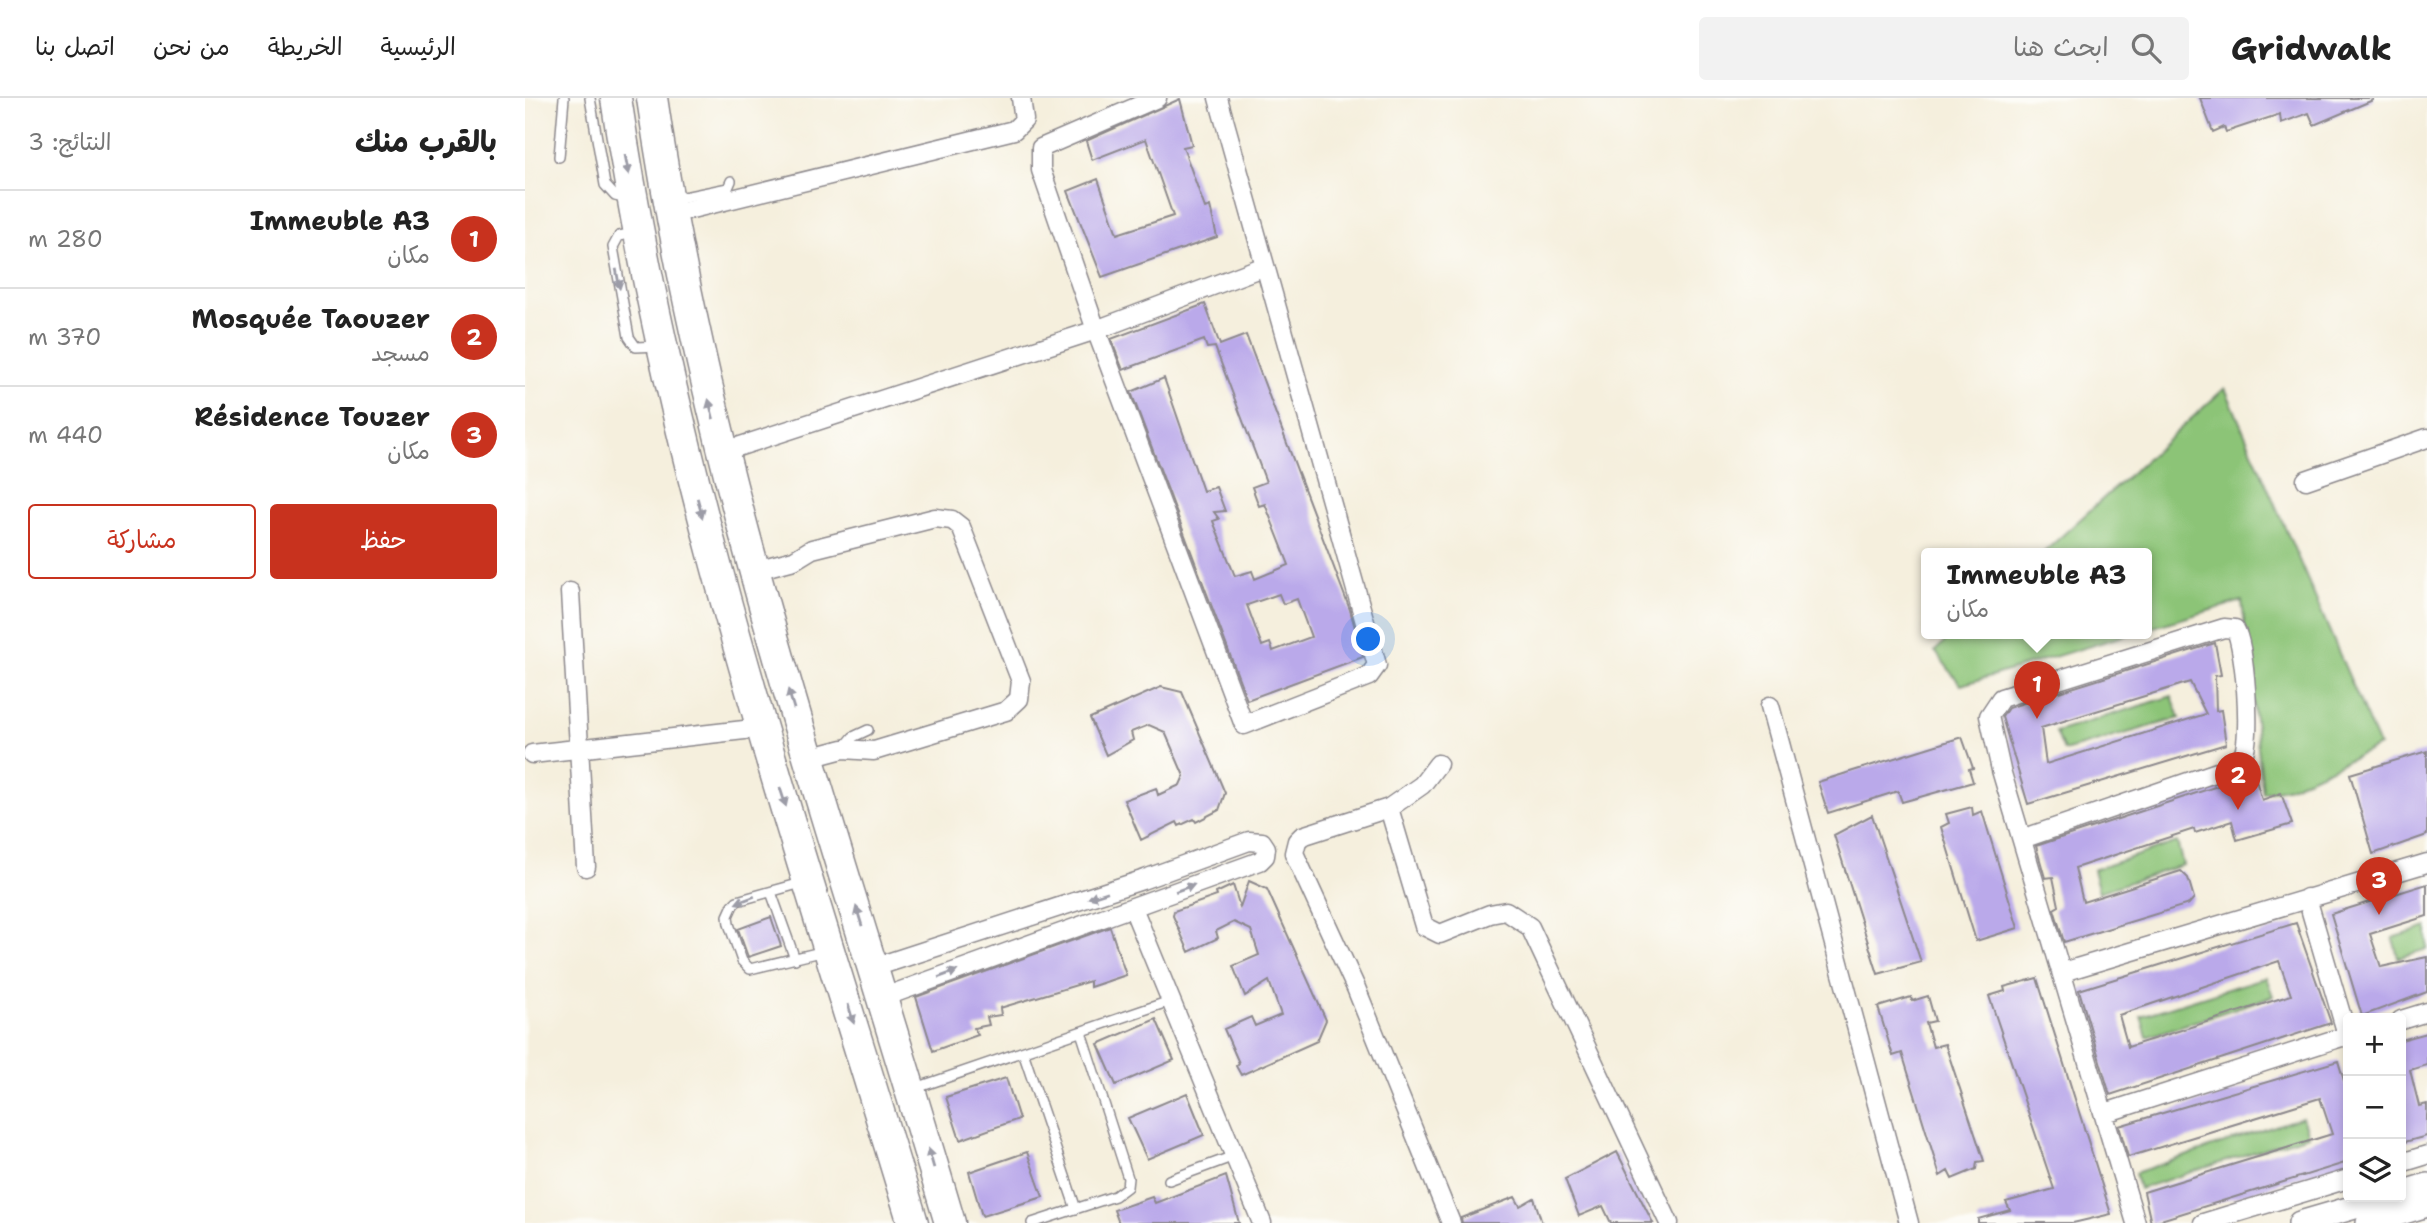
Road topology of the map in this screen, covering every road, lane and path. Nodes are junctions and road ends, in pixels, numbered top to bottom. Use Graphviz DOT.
graph roads {
  1 [pos="564,98"];
  2 [pos="590,98"];
  3 [pos="616,98"];
  4 [pos="652,98"];
  5 [pos="1021,98"];
  6 [pos="1157,98"];
  7 [pos="1218,98"];
  8 [pos="559,157"];
  9 [pos="731,181"];
  10 [pos="634,199"];
  11 [pos="670,207"];
  12 [pos="1265,265"];
  13 [pos="1096,331"];
  14 [pos="2427,438"];
  15 [pos="722,452"];
  16 [pos="2306,480"];
  17 [pos="752,570"];
  18 [pos="570,592"];
  19 [pos="1770,706"];
  20 [pos="762,729"];
  21 [pos="868,730"];
  22 [pos="843,748"];
  23 [pos="578,749"];
  24 [pos="532,754"];
  25 [pos="809,758"];
  26 [pos="1438,764"];
  27 [pos="1389,808"];
  28 [pos="2022,839"];
  29 [pos="2427,863"];
  30 [pos="586,867"];
  31 [pos="1143,880"];
  32 [pos="810,881"];
  33 [pos="771,892"];
  34 [pos="2307,898"];
  35 [pos="1150,901"];
  36 [pos="1133,908"];
  37 [pos="975,936"];
  38 [pos="831,950"];
  39 [pos="795,959"];
  40 [pos="984,961"];
  41 [pos="875,967"];
  42 [pos="2063,972"];
  43 [pos="884,997"];
  44 [pos="1170,1001"];
  45 [pos="2427,1012"];
  46 [pos="2406,1018"];
  47 [pos="2343,1019"];
  48 [pos="1081,1032"];
  49 [pos="2343,1038"];
  50 [pos="1023,1052"];
  51 [pos="911,1090"];
  52 [pos="2105,1114"];
  53 [pos="2427,1155"];
  54 [pos="1234,1156"];
  55 [pos="2406,1161"];
  56 [pos="1169,1180"];
  57 [pos="2343,1181"];
  58 [pos="2427,1185"];
  59 [pos="2406,1191"];
  60 [pos="2372,1202"];
  61 [pos="2427,1205"];
  62 [pos="1076,1209"];
  63 [pos="913,1223"];
  64 [pos="950,1223"];
  65 [pos="1032,1223"];
  66 [pos="1262,1223"];
  67 [pos="1451,1223"];
  68 [pos="1669,1223"];
  69 [pos="1909,1223"];
  70 [pos="2136,1223"];
  71 [pos="2203,1223"];
  72 [pos="2300,1223"];
  73 [pos="2368,1223"];
  1 -- 8 [label="lane"];
  2 -- 10 [label="lane"];
  3 -- 10 [label="main road, one-way"];
  4 -- 11 [label="main road"];
  5 -- 11 [label="street"];
  6 -- 13 [label="street"];
  7 -- 12 [label="street"];
  9 -- 11 [label="lane"];
  10 -- 20 [label="main road, one-way"];
  15 -- 11 [label="main road, one-way"];
  12 -- 13 [label="street"];
  12 -- 13 [label="street"];
  13 -- 15 [label="street"];
  14 -- 16 [label="street"];
  15 -- 17 [label="main road"];
  17 -- 22 [label="street"];
  25 -- 17 [label="main road, one-way"];
  18 -- 23 [label="street"];
  19 -- 69 [label="street"];
  20 -- 23 [label="street"];
  20 -- 32 [label="main road, one-way"];
  21 -- 22 [label="lane"];
  22 -- 25 [label="street"];
  23 -- 24 [label="street"];
  23 -- 30 [label="street"];
  41 -- 25 [label="main road, one-way"];
  26 -- 27 [label="street"];
  27 -- 67 [label="street"];
  27 -- 68 [label="street"];
  28 -- 28 [label="street"];
  28 -- 42 [label="street"];
  29 -- 34 [label="street"];
  31 -- 35 [label="street"];
  35 -- 31 [label="street, one-way"];
  31 -- 37 [label="street, one-way"];
  32 -- 33 [label="lane"];
  32 -- 38 [label="main road"];
  33 -- 39 [label="lane"];
  33 -- 39 [label="lane, one-way"];
  34 -- 42 [label="street"];
  34 -- 47 [label="street"];
  35 -- 36 [label="street"];
  36 -- 40 [label="street"];
  36 -- 44 [label="street"];
  37 -- 40 [label="street"];
  37 -- 41 [label="street"];
  38 -- 39 [label="lane"];
  38 -- 63 [label="main road, one-way"];
  43 -- 40 [label="street, one-way"];
  41 -- 43 [label="main road"];
  42 -- 52 [label="street"];
  43 -- 51 [label="main road"];
  44 -- 48 [label="lane"];
  44 -- 54 [label="street"];
  45 -- 46 [label="street"];
  48 -- 50 [label="lane"];
  48 -- 62 [label="lane"];
  49 -- 52 [label="street"];
  50 -- 51 [label="lane"];
  50 -- 62 [label="lane"];
  64 -- 51 [label="main road, one-way"];
  52 -- 70 [label="street"];
  53 -- 55 [label="street"];
  54 -- 56 [label="lane"];
  54 -- 66 [label="street"];
  57 -- 71 [label="street"];
  58 -- 59 [label="street"];
  60 -- 72 [label="street"];
  61 -- 73 [label="street"];
  62 -- 65 [label="lane"];
}
